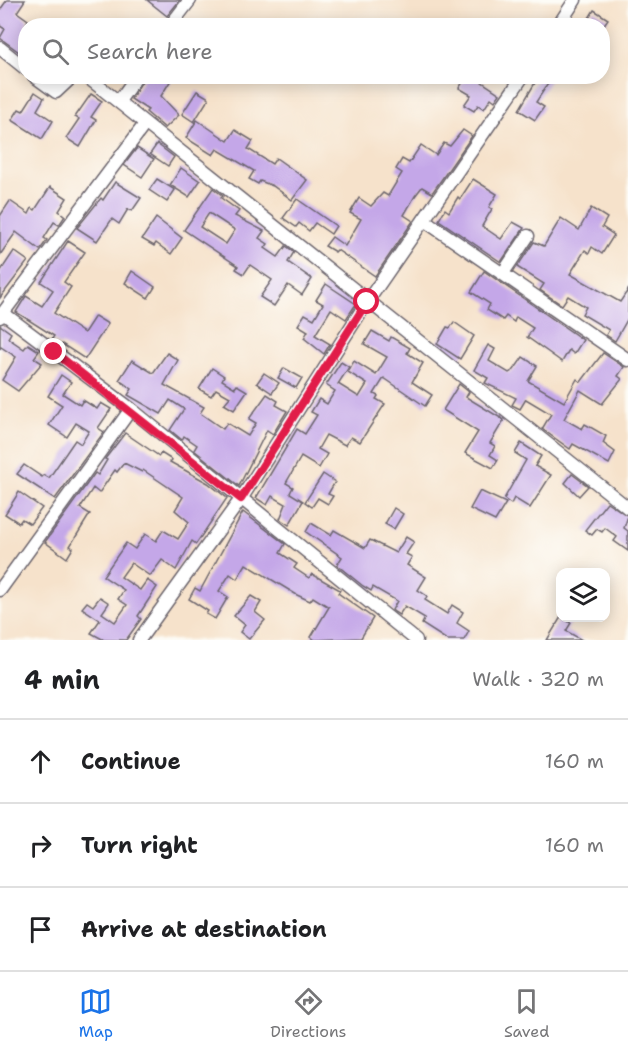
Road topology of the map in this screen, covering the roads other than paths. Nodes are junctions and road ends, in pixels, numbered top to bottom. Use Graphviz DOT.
graph roads {
  1 [pos="190,0"];
  2 [pos="575,0"];
  3 [pos="176,18"];
  4 [pos="563,18"];
  5 [pos="0,48"];
  6 [pos="18,63"];
  7 [pos="45,84"];
  8 [pos="67,84"];
  9 [pos="97,84"];
  10 [pos="131,84"];
  11 [pos="518,84"];
  12 [pos="119,101"];
  13 [pos="145,124"];
  14 [pos="424,220"];
  15 [pos="528,236"];
  16 [pos="503,273"];
  17 [pos="367,302"];
  18 [pos="1,315"];
  19 [pos="628,360"];
  20 [pos="130,410"];
  21 [pos="241,499"];
  22 [pos="628,508"];
  23 [pos="0,590"];
  24 [pos="139,640"];
  25 [pos="416,640"];
  1 -- 3 [label="street"];
  2 -- 4 [label="street"];
  5 -- 6 [label="street"];
  7 -- 8 [label="street"];
  9 -- 12 [label="street"];
  10 -- 12 [label="street"];
  11 -- 14 [label="street"];
  12 -- 13 [label="street"];
  13 -- 17 [label="street"];
  13 -- 18 [label="street"];
  14 -- 16 [label="street"];
  14 -- 17 [label="street"];
  15 -- 16 [label="street"];
  16 -- 19 [label="street"];
  17 -- 21 [label="street"];
  17 -- 22 [label="street"];
  18 -- 20 [label="street"];
  20 -- 21 [label="street"];
  20 -- 23 [label="street"];
  21 -- 24 [label="street"];
  21 -- 25 [label="street"];
}
